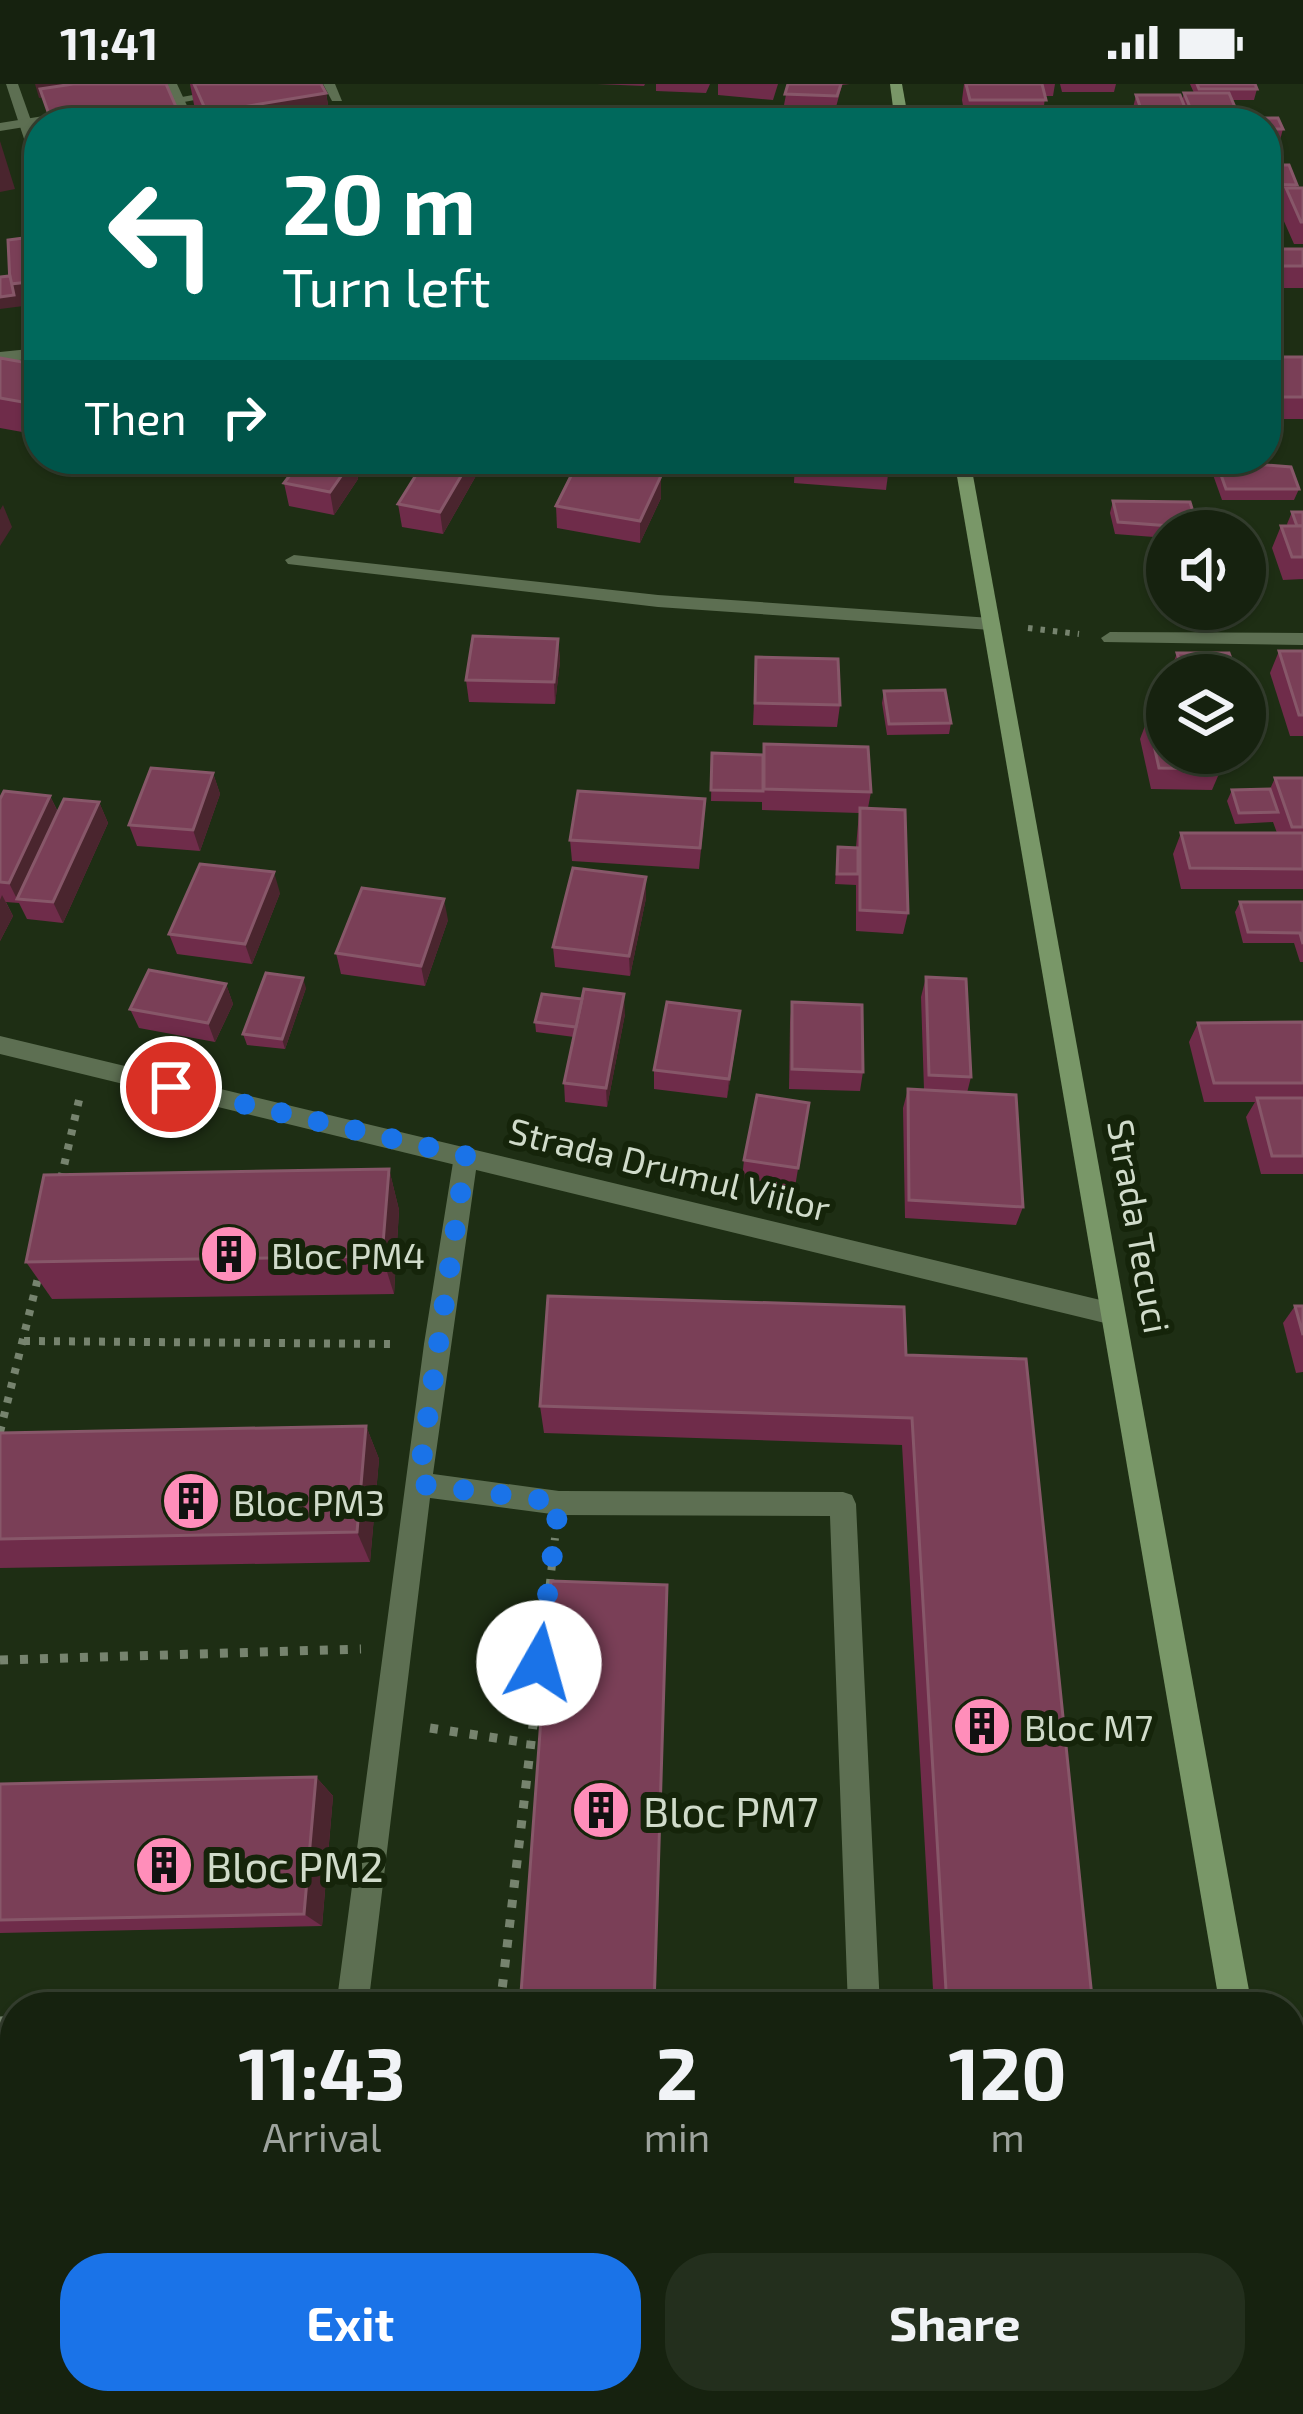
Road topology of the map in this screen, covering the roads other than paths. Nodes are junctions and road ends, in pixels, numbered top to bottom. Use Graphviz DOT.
graph roads {
  1 [pos="11,84"];
  2 [pos="171,84"];
  3 [pos="277,84"];
  4 [pos="177,100"];
  5 [pos="134,106"];
  6 [pos="181,108"];
  7 [pos="24,120"];
  8 [pos="965,474"];
  9 [pos="294,560"];
  10 [pos="991,623"];
  11 [pos="1110,638"];
  12 [pos="1303,639"];
  13 [pos="0,1045"];
  14 [pos="466,1156"];
  15 [pos="1113,1314"];
  16 [pos="418,1484"];
  17 [pos="354,1992"];
  18 [pos="863,1992"];
  19 [pos="1233,1992"];
  1 -- 7 [label="street"];
  2 -- 4 [label="street"];
  3 -- 4 [label="street"];
  4 -- 5 [label="street"];
  4 -- 6 [label="street"];
  8 -- 10 [label="main road, Strada Tecuci"];
  9 -- 10 [label="street"];
  10 -- 15 [label="main road, Strada Tecuci"];
  11 -- 12 [label="street"];
  13 -- 14 [label="street, Strada Drumul Viilor"];
  14 -- 15 [label="street, Strada Drumul Viilor"];
  14 -- 16 [label="street"];
  15 -- 19 [label="main road, Strada Tecuci"];
  16 -- 17 [label="street"];
  16 -- 18 [label="street"];
}
